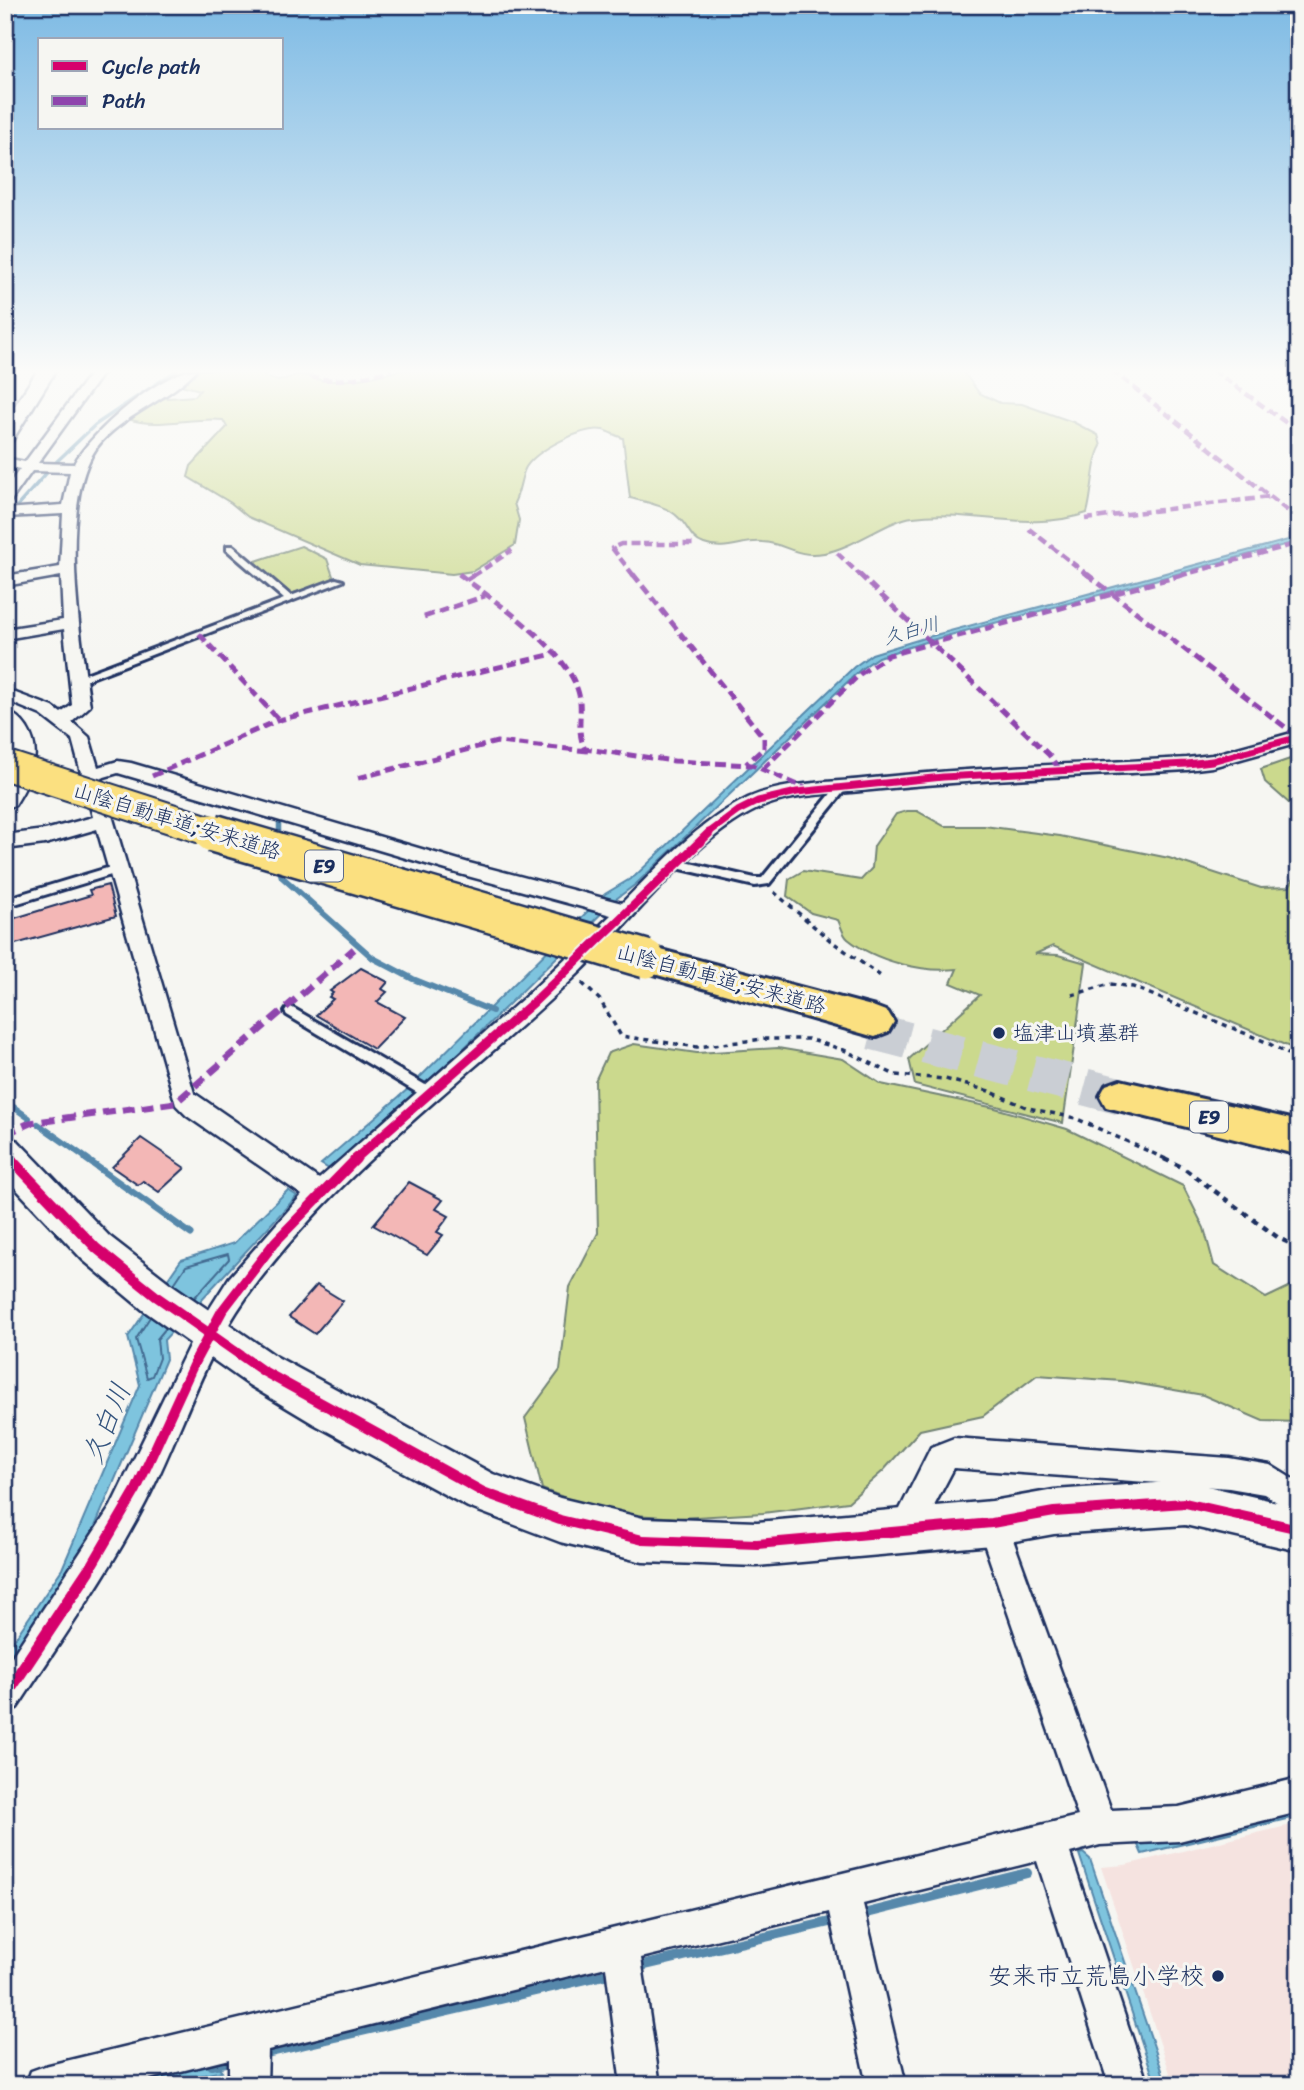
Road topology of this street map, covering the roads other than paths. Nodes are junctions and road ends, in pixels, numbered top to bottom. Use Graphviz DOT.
graph roads {
  1 [pos="28,467"];
  2 [pos="54,468"];
  3 [pos="77,468"];
  4 [pos="5,499"];
  5 [pos="69,509"];
  6 [pos="5,513"];
  7 [pos="230,548"];
  8 [pos="69,570"];
  9 [pos="5,580"];
  10 [pos="340,582"];
  11 [pos="290,600"];
  12 [pos="73,623"];
  13 [pos="5,634"];
  14 [pos="78,680"];
  15 [pos="5,694"];
  16 [pos="5,719"];
  17 [pos="63,721"];
  18 [pos="1299,737"];
  19 [pos="5,765"];
  20 [pos="5,773"];
  21 [pos="92,774"];
  22 [pos="842,787"];
  23 [pos="5,799"];
  24 [pos="103,821"];
  25 [pos="5,842"];
  26 [pos="677,864"];
  27 [pos="117,869"];
  28 [pos="5,903"];
  29 [pos="629,912"];
  30 [pos="645,963"];
  31 [pos="291,1012"];
  32 [pos="874,1026"];
  33 [pos="427,1093"];
  34 [pos="1299,1128"];
  35 [pos="1299,1138"];
  36 [pos="5,1152"];
  37 [pos="320,1193"];
  38 [pos="200,1327"];
  39 [pos="1299,1501"];
  40 [pos="992,1522"];
  41 [pos="1299,1529"];
  42 [pos="904,1531"];
  43 [pos="5,1696"];
  44 [pos="1299,1795"];
  45 [pos="1100,1828"];
  46 [pos="1048,1841"];
  47 [pos="842,1891"];
  48 [pos="621,1944"];
  49 [pos="249,2035"];
  50 [pos="45,2085"];
  51 [pos="248,2085"];
  52 [pos="641,2085"];
  53 [pos="887,2085"];
  54 [pos="1129,2085"];
  1 -- 4 [label="street"];
  2 -- 3 [label="street"];
  3 -- 5 [label="street"];
  5 -- 6 [label="street"];
  5 -- 8 [label="street"];
  7 -- 11 [label="lane"];
  8 -- 9 [label="street"];
  8 -- 12 [label="street"];
  10 -- 11 [label="lane"];
  11 -- 14 [label="lane"];
  12 -- 13 [label="street"];
  12 -- 14 [label="street"];
  14 -- 17 [label="street"];
  15 -- 17 [label="street"];
  16 -- 23 [label="street"];
  17 -- 21 [label="street"];
  18 -- 22 [label="street"];
  19 -- 30 [label="highway, 山陰自動車道;安来道路 / E9, bridge"];
  20 -- 30 [label="highway, 山陰自動車道;安来道路 / E9"];
  21 -- 24 [label="street"];
  21 -- 29 [label="street"];
  22 -- 26 [label="street"];
  22 -- 26 [label="lane"];
  24 -- 25 [label="street"];
  24 -- 27 [label="street"];
  26 -- 29 [label="street"];
  27 -- 28 [label="lane"];
  27 -- 37 [label="street"];
  29 -- 33 [label="street"];
  30 -- 32 [label="highway, 山陰自動車道;安来道路 / E9"];
  31 -- 33 [label="lane"];
  33 -- 37 [label="street"];
  34 -- 35 [label="highway, E9"];
  36 -- 38 [label="street"];
  37 -- 38 [label="street"];
  38 -- 42 [label="street"];
  38 -- 43 [label="street"];
  39 -- 42 [label="street"];
  40 -- 41 [label="street"];
  40 -- 42 [label="street"];
  40 -- 45 [label="street"];
  44 -- 45 [label="street"];
  45 -- 46 [label="street"];
  46 -- 47 [label="street"];
  46 -- 54 [label="street"];
  47 -- 48 [label="street"];
  47 -- 53 [label="street"];
  48 -- 49 [label="street"];
  48 -- 52 [label="street"];
  49 -- 50 [label="street"];
  49 -- 51 [label="street"];
}
